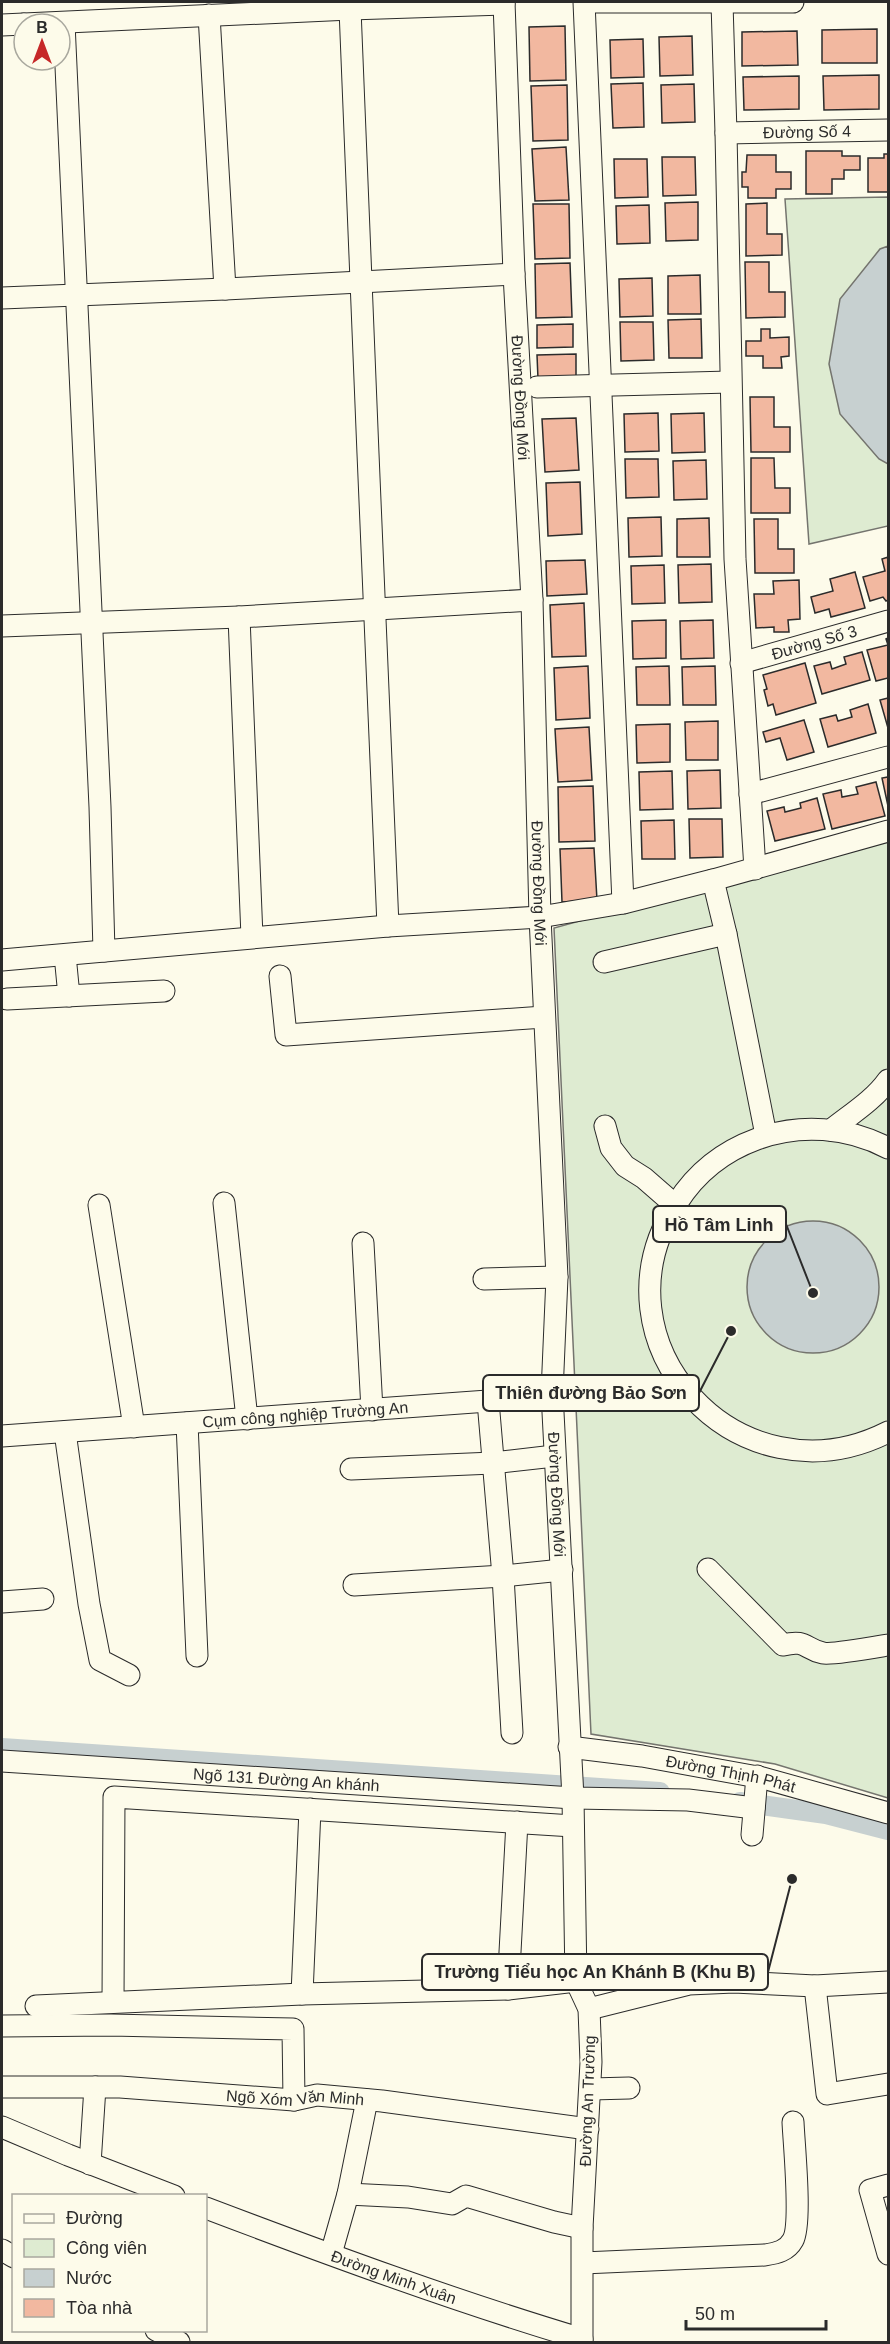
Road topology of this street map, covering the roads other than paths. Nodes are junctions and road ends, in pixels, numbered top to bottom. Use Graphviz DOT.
graph roads {
  1 [pos="586,2"];
  2 [pos="793,2"];
  3 [pos="504,3"];
  4 [pos="722,3"];
  5 [pos="350,9"];
  6 [pos="209,15"];
  7 [pos="72,23"];
  8 [pos="66,72"];
  9 [pos="888,130"];
  10 [pos="726,133"];
  11 [pos="514,274"];
  12 [pos="359,281"];
  13 [pos="225,289"];
  14 [pos="76,295"];
  15 [pos="2,298"];
  16 [pos="730,382"];
  17 [pos="600,384"];
  18 [pos="537,387"];
  19 [pos="532,600"];
  20 [pos="376,608"];
  21 [pos="239,617"];
  22 [pos="888,621"];
  23 [pos="90,622"];
  24 [pos="2,626"];
  25 [pos="741,663"];
  26 [pos="888,757"];
  27 [pos="750,794"];
  28 [pos="888,831"];
  29 [pos="755,869"];
  30 [pos="713,880"];
  31 [pos="623,903"];
  32 [pos="540,917"];
  33 [pos="388,926"];
  34 [pos="726,934"];
  35 [pos="252,937"];
  36 [pos="104,951"];
  37 [pos="65,955"];
  38 [pos="2,960"];
  39 [pos="604,962"];
  40 [pos="280,976"];
  41 [pos="164,991"];
  42 [pos="69,996"];
  43 [pos="7,999"];
  44 [pos="544,1017"];
  45 [pos="888,1080"];
  46 [pos="605,1126"];
  47 [pos="831,1131"];
  48 [pos="766,1136"];
  49 [pos="888,1148"];
  50 [pos="224,1203"];
  51 [pos="99,1204"];
  52 [pos="675,1205"];
  53 [pos="363,1243"];
  54 [pos="557,1277"];
  55 [pos="484,1279"];
  56 [pos="552,1393"];
  57 [pos="488,1401"];
  58 [pos="372,1410"];
  59 [pos="247,1419"];
  60 [pos="187,1423"];
  61 [pos="134,1427"];
  62 [pos="55,1432"];
  63 [pos="888,1432"];
  64 [pos="2,1436"];
  65 [pos="554,1456"];
  66 [pos="493,1463"];
  67 [pos="351,1469"];
  68 [pos="708,1569"];
  69 [pos="562,1570"];
  70 [pos="503,1576"];
  71 [pos="354,1585"];
  72 [pos="43,1599"];
  73 [pos="2,1602"];
  74 [pos="888,1645"];
  75 [pos="197,1656"];
  76 [pos="129,1675"];
  77 [pos="512,1733"];
  78 [pos="569,1756"];
  79 [pos="2,1761"];
  80 [pos="757,1777"];
  81 [pos="572,1794"];
  82 [pos="754,1807"];
  83 [pos="310,1809"];
  84 [pos="888,1813"];
  85 [pos="516,1822"];
  86 [pos="573,1826"];
  87 [pos="752,1835"];
  88 [pos="576,1981"];
  89 [pos="888,1982"];
  90 [pos="814,1986"];
  91 [pos="508,1989"];
  92 [pos="302,1994"];
  93 [pos="112,2002"];
  94 [pos="36,2006"];
  95 [pos="589,2009"];
  96 [pos="2,2026"];
  97 [pos="888,2084"];
  98 [pos="2,2086"];
  99 [pos="95,2087"];
  100 [pos="629,2088"];
  101 [pos="591,2089"];
  102 [pos="294,2100"];
  103 [pos="367,2100"];
  104 [pos="793,2122"];
  105 [pos="2,2127"];
  106 [pos="588,2129"];
  107 [pos="90,2164"];
  108 [pos="879,2188"];
  109 [pos="169,2194"];
  110 [pos="348,2194"];
  111 [pos="207,2208"];
  112 [pos="582,2228"];
  113 [pos="331,2254"];
  114 [pos="888,2254"];
  115 [pos="583,2263"];
  116 [pos="158,2332"];
  117 [pos="582,2341"];
  118 [pos="179,2343"];
  1 -- 4 [label="street"];
  1 -- 17 [label="street"];
  2 -- 4 [label="street"];
  3 -- 5 [label="street"];
  3 -- 11 [label="street, Đường Đồng Mới"];
  4 -- 10 [label="street"];
  5 -- 6 [label="street"];
  5 -- 12 [label="street"];
  6 -- 7 [label="street"];
  6 -- 13 [label="street"];
  8 -- 14 [label="street"];
  9 -- 10 [label="street, Đường Số 4"];
  10 -- 16 [label="street"];
  11 -- 12 [label="street"];
  11 -- 19 [label="street, Đường Đồng Mới"];
  12 -- 13 [label="street"];
  12 -- 20 [label="street"];
  13 -- 14 [label="street"];
  14 -- 15 [label="street"];
  14 -- 23 [label="street"];
  16 -- 17 [label="street"];
  16 -- 25 [label="street"];
  17 -- 18 [label="street"];
  17 -- 31 [label="street"];
  19 -- 20 [label="street"];
  19 -- 32 [label="street, Đường Đồng Mới"];
  20 -- 21 [label="street"];
  20 -- 33 [label="street"];
  21 -- 23 [label="street"];
  21 -- 35 [label="street"];
  22 -- 25 [label="street, Đường Số 3"];
  23 -- 24 [label="street"];
  23 -- 36 [label="street"];
  25 -- 27 [label="street"];
  26 -- 27 [label="street"];
  27 -- 29 [label="street"];
  28 -- 29 [label="street"];
  29 -- 30 [label="street"];
  30 -- 31 [label="street"];
  30 -- 34 [label="street"];
  31 -- 32 [label="street"];
  32 -- 33 [label="street"];
  32 -- 44 [label="street, Đường Đồng Mới"];
  33 -- 35 [label="street"];
  34 -- 39 [label="street"];
  34 -- 48 [label="street"];
  35 -- 36 [label="street"];
  36 -- 37 [label="street"];
  37 -- 38 [label="street"];
  37 -- 42 [label="street"];
  40 -- 44 [label="street"];
  41 -- 42 [label="street"];
  42 -- 43 [label="street"];
  44 -- 54 [label="street, Đường Đồng Mới"];
  45 -- 47 [label="street"];
  46 -- 52 [label="street"];
  47 -- 48 [label="street"];
  47 -- 49 [label="street"];
  48 -- 52 [label="street"];
  50 -- 59 [label="street"];
  51 -- 61 [label="street"];
  52 -- 63 [label="street"];
  53 -- 58 [label="street"];
  54 -- 55 [label="street"];
  54 -- 56 [label="street, Đường Đồng Mới"];
  56 -- 57 [label="street, Cụm công nghiệp Trường An"];
  56 -- 65 [label="street, Đường Đồng Mới"];
  57 -- 58 [label="street, Cụm công nghiệp Trường An"];
  57 -- 66 [label="street"];
  58 -- 59 [label="street, Cụm công nghiệp Trường An"];
  59 -- 60 [label="street, Cụm công nghiệp Trường An"];
  60 -- 61 [label="street, Cụm công nghiệp Trường An"];
  60 -- 75 [label="street"];
  61 -- 62 [label="street, Cụm công nghiệp Trường An"];
  62 -- 64 [label="street, Cụm công nghiệp Trường An"];
  62 -- 76 [label="street"];
  65 -- 66 [label="street"];
  65 -- 69 [label="street, Đường Đồng Mới"];
  66 -- 67 [label="street"];
  66 -- 70 [label="street"];
  68 -- 74 [label="street"];
  69 -- 70 [label="street"];
  69 -- 78 [label="street, Đường Đồng Mới"];
  70 -- 71 [label="street"];
  70 -- 77 [label="street"];
  72 -- 73 [label="street"];
  78 -- 80 [label="street, Đường Thịnh Phát"];
  78 -- 81 [label="street, Đường Đồng Mới"];
  79 -- 81 [label="street, Ngõ 131 Đường An khánh"];
  80 -- 82 [label="street"];
  80 -- 84 [label="street, Đường Thịnh Phát"];
  81 -- 82 [label="street, Ngõ 131 Đường An khánh"];
  81 -- 86 [label="street, Đường An Trường"];
  82 -- 87 [label="street"];
  83 -- 85 [label="street"];
  83 -- 92 [label="street"];
  83 -- 93 [label="street"];
  85 -- 86 [label="street"];
  85 -- 91 [label="street"];
  86 -- 88 [label="street, Đường An Trường"];
  88 -- 91 [label="street"];
  88 -- 95 [label="street, Đường An Trường"];
  89 -- 90 [label="street"];
  90 -- 95 [label="street"];
  90 -- 97 [label="street"];
  91 -- 92 [label="street"];
  92 -- 93 [label="street"];
  93 -- 94 [label="street"];
  95 -- 101 [label="street, Đường An Trường"];
  96 -- 102 [label="street"];
  98 -- 99 [label="street, Ngõ Xóm Văn Minh"];
  99 -- 102 [label="street, Ngõ Xóm Văn Minh"];
  99 -- 107 [label="street"];
  100 -- 101 [label="street"];
  101 -- 106 [label="street, Đường An Trường"];
  102 -- 103 [label="street, Ngõ Xóm Văn Minh"];
  103 -- 106 [label="street, Ngõ Xóm Văn Minh"];
  103 -- 110 [label="street"];
  104 -- 115 [label="street"];
  105 -- 107 [label="street"];
  106 -- 112 [label="street, Đường An Trường"];
  107 -- 109 [label="street"];
  108 -- 114 [label="street"];
  110 -- 112 [label="street"];
  110 -- 113 [label="street"];
  111 -- 113 [label="street, Đường Minh Xuân"];
  112 -- 115 [label="street, Đường An Trường"];
  113 -- 117 [label="street, Đường Minh Xuân"];
  115 -- 117 [label="street, Đường An Trường"];
  116 -- 118 [label="street"];
}
